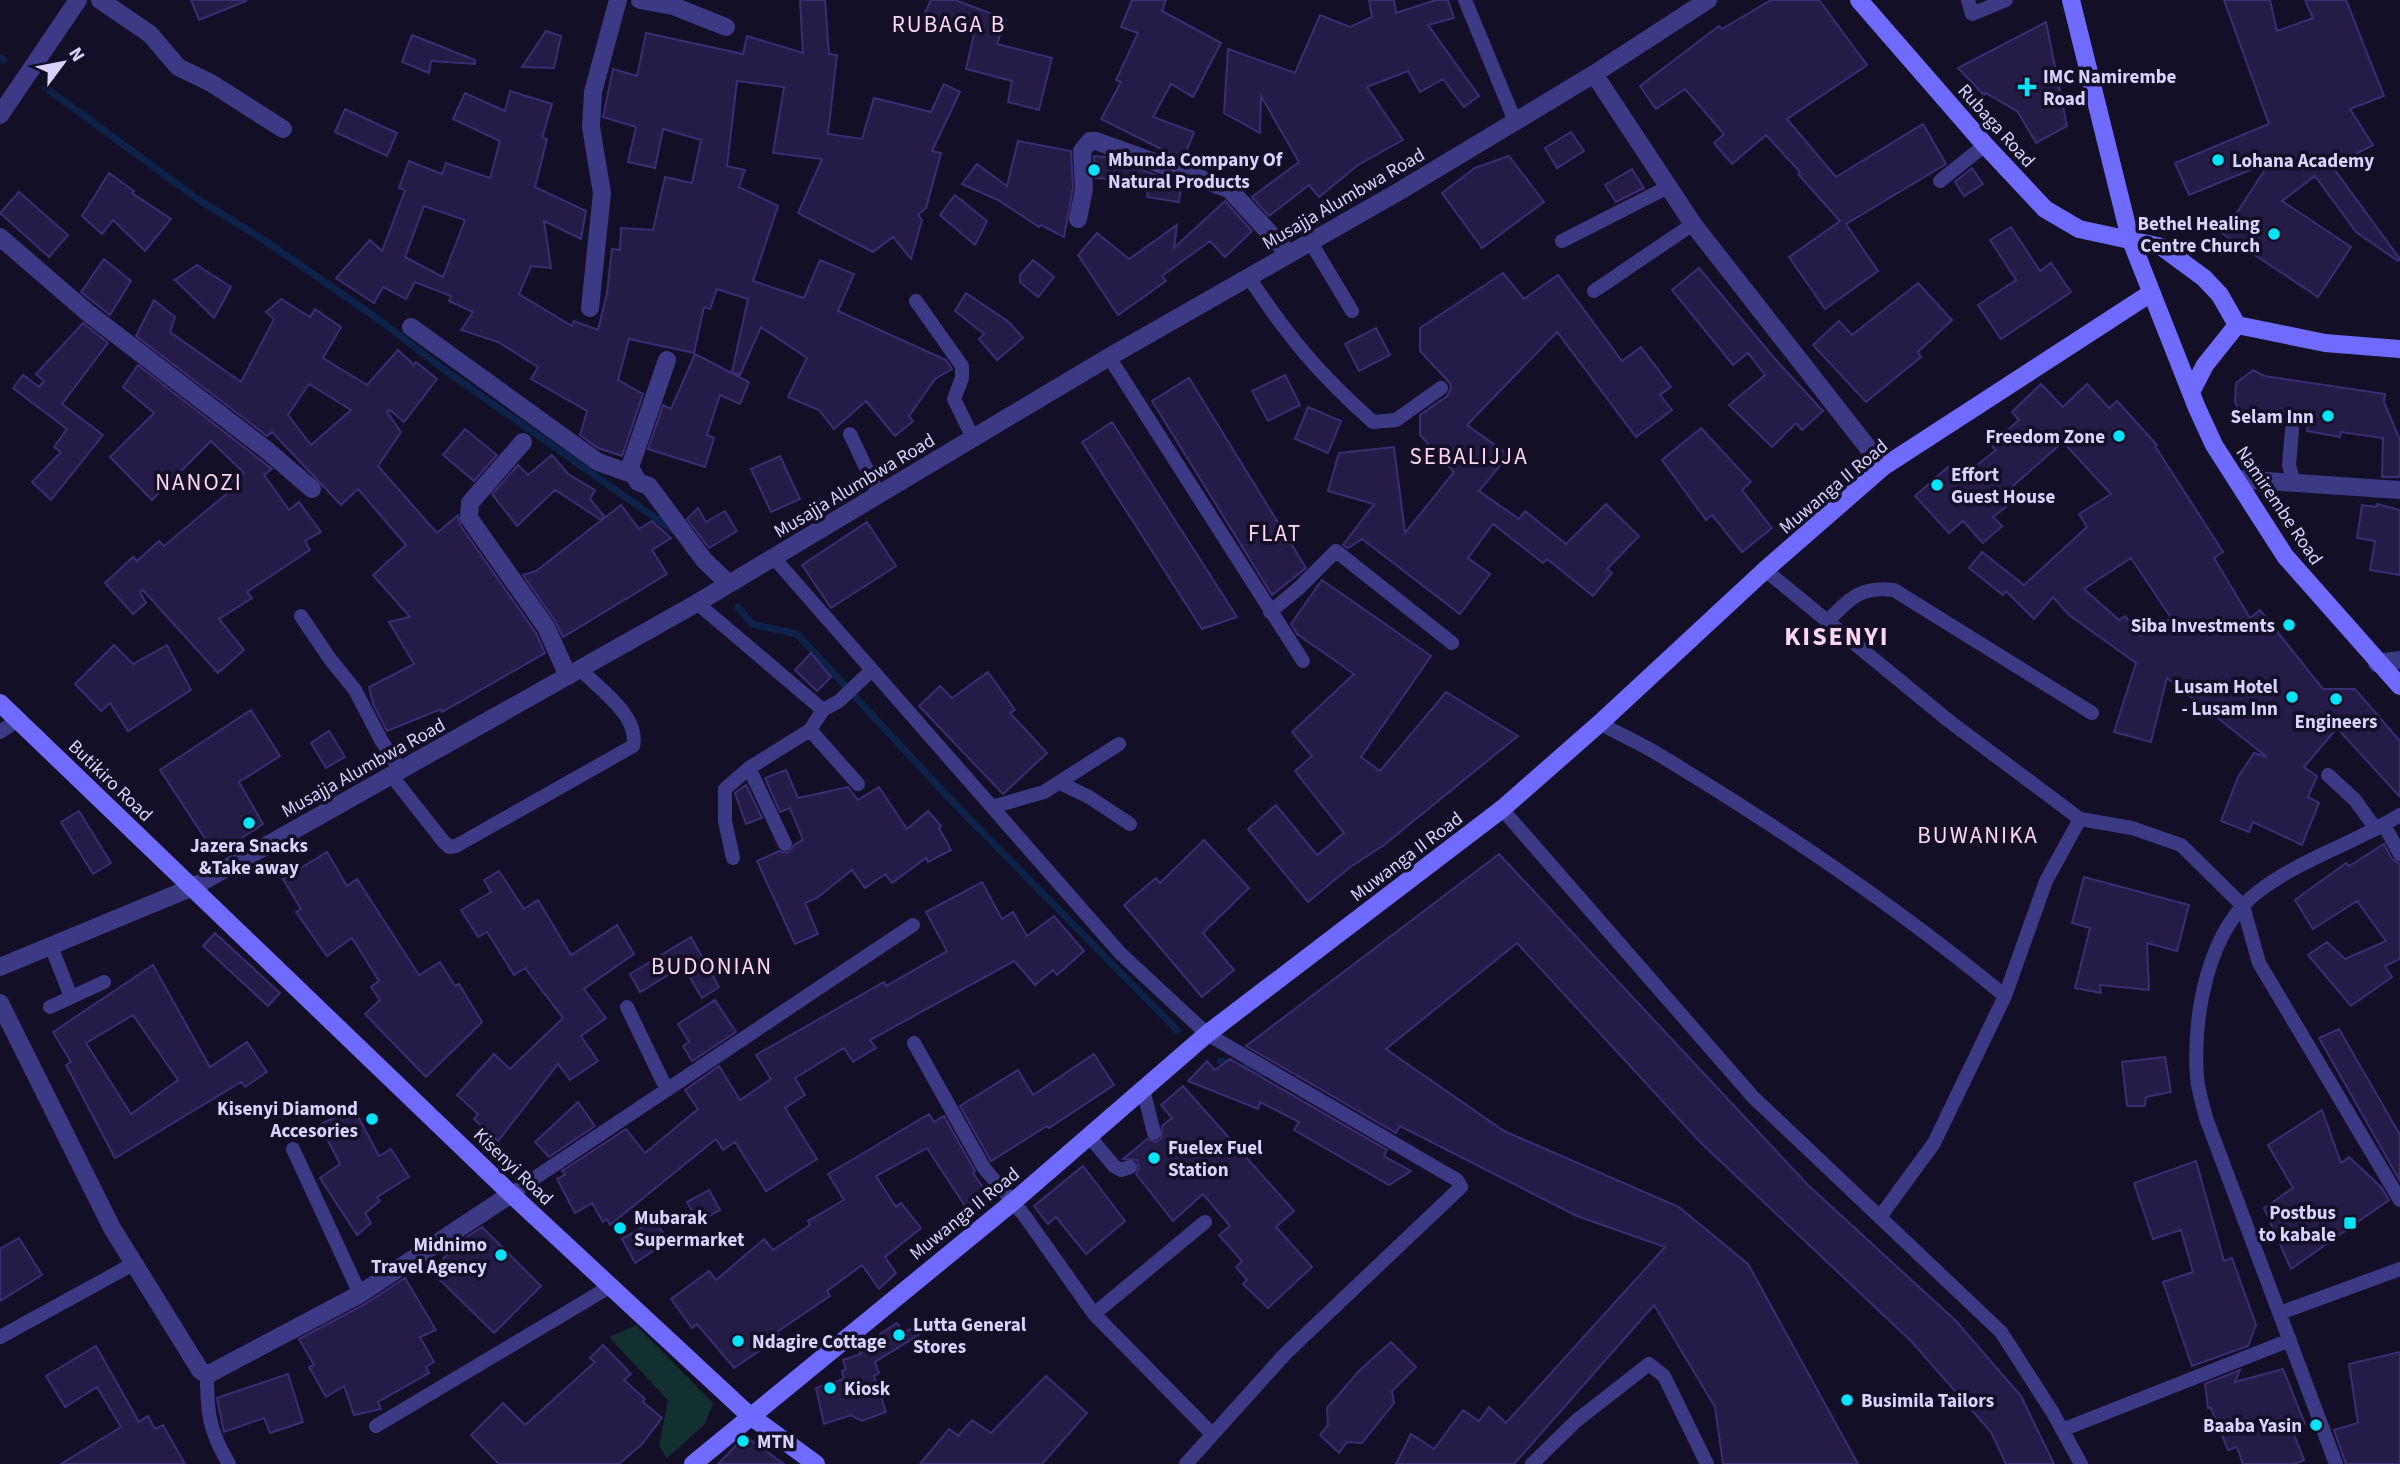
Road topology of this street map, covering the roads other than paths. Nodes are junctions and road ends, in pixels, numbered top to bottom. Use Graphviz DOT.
graph roads {
  1 [pos="78,0"];
  2 [pos="100,0"];
  3 [pos="618,0"];
  4 [pos="640,0"];
  5 [pos="1465,0"];
  6 [pos="1709,0"];
  7 [pos="1968,0"];
  8 [pos="2006,0"];
  9 [pos="674,3"];
  10 [pos="1864,3"];
  11 [pos="2074,3"];
  12 [pos="726,27"];
  13 [pos="1594,74"];
  14 [pos="0,116"];
  15 [pos="1515,121"];
  16 [pos="283,129"];
  17 [pos="1984,145"];
  18 [pos="1940,181"];
  19 [pos="1668,187"];
  20 [pos="1078,219"];
  21 [pos="1693,224"];
  22 [pos="0,237"];
  23 [pos="2130,238"];
  24 [pos="1310,241"];
  25 [pos="1562,241"];
  26 [pos="1288,253"];
  27 [pos="1248,276"];
  28 [pos="1594,291"];
  29 [pos="2151,293"];
  30 [pos="916,301"];
  31 [pos="590,308"];
  32 [pos="1352,311"];
  33 [pos="2237,325"];
  34 [pos="411,327"];
  35 [pos="2400,349"];
  36 [pos="1109,357"];
  37 [pos="667,360"];
  38 [pos="1441,388"];
  39 [pos="2191,392"];
  40 [pos="2292,429"];
  41 [pos="850,434"];
  42 [pos="974,438"];
  43 [pos="523,442"];
  44 [pos="1883,467"];
  45 [pos="632,474"];
  46 [pos="2235,479"];
  47 [pos="2294,484"];
  48 [pos="312,489"];
  49 [pos="2400,490"];
  50 [pos="879,495"];
  51 [pos="774,558"];
  52 [pos="1765,570"];
  53 [pos="729,584"];
  54 [pos="697,603"];
  55 [pos="1270,612"];
  56 [pos="301,617"];
  57 [pos="1828,621"];
  58 [pos="1452,643"];
  59 [pos="2400,660"];
  60 [pos="1303,661"];
  61 [pos="2377,663"];
  62 [pos="574,673"];
  63 [pos="867,675"];
  64 [pos="2400,687"];
  65 [pos="0,704"];
  66 [pos="824,710"];
  67 [pos="2092,713"];
  68 [pos="18,720"];
  69 [pos="1600,723"];
  70 [pos="810,730"];
  71 [pos="0,732"];
  72 [pos="1119,744"];
  73 [pos="749,768"];
  74 [pos="396,773"];
  75 [pos="2328,775"];
  76 [pos="1060,783"];
  77 [pos="858,784"];
  78 [pos="992,807"];
  79 [pos="1502,808"];
  80 [pos="2400,815"];
  81 [pos="2080,819"];
  82 [pos="1130,824"];
  83 [pos="2380,827"];
  84 [pos="785,844"];
  85 [pos="2400,853"];
  86 [pos="733,858"];
  87 [pos="193,887"];
  88 [pos="2243,906"];
  89 [pos="913,925"];
  90 [pos="51,946"];
  91 [pos="0,967"];
  92 [pos="104,982"];
  93 [pos="2006,996"];
  94 [pos="71,997"];
  95 [pos="0,1003"];
  96 [pos="50,1007"];
  97 [pos="627,1007"];
  98 [pos="1207,1034"];
  99 [pos="914,1043"];
  100 [pos="1143,1089"];
  101 [pos="667,1090"];
  102 [pos="1154,1133"];
  103 [pos="1089,1136"];
  104 [pos="293,1149"];
  105 [pos="1130,1167"];
  106 [pos="508,1195"];
  107 [pos="2400,1200"];
  108 [pos="1013,1202"];
  109 [pos="1880,1217"];
  110 [pos="1205,1222"];
  111 [pos="135,1264"];
  112 [pos="2400,1269"];
  113 [pos="611,1286"];
  114 [pos="360,1294"];
  115 [pos="2280,1313"];
  116 [pos="1094,1314"];
  117 [pos="0,1336"];
  118 [pos="2290,1340"];
  119 [pos="207,1375"];
  120 [pos="749,1415"];
  121 [pos="376,1426"];
  122 [pos="2062,1430"];
  123 [pos="1212,1434"];
  124 [pos="711,1456"];
  125 [pos="229,1464"];
  126 [pos="693,1464"];
  127 [pos="816,1464"];
  128 [pos="1186,1464"];
  129 [pos="1532,1464"];
  130 [pos="1707,1464"];
  131 [pos="2081,1464"];
  132 [pos="2336,1464"];
  1 -- 14 [label="street"];
  2 -- 16 [label="street"];
  3 -- 31 [label="street"];
  4 -- 9 [label="street"];
  5 -- 15 [label="lane"];
  6 -- 13 [label="street, Musajja Alumbwa Road"];
  7 -- 8 [label="lane"];
  9 -- 12 [label="street"];
  10 -- 17 [label="street, Rubaga Road"];
  11 -- 23 [label="street, Namirembe Road"];
  13 -- 15 [label="street, Musajja Alumbwa Road"];
  13 -- 19 [label="street"];
  15 -- 24 [label="street, Musajja Alumbwa Road"];
  17 -- 18 [label="lane"];
  17 -- 23 [label="street, Rubaga Road"];
  19 -- 21 [label="street"];
  19 -- 25 [label="lane"];
  20 -- 26 [label="street"];
  21 -- 28 [label="lane"];
  21 -- 44 [label="street"];
  22 -- 48 [label="street"];
  23 -- 29 [label="street, Namirembe Road"];
  23 -- 33 [label="street, Rubaga Road"];
  24 -- 26 [label="street, Musajja Alumbwa Road"];
  24 -- 32 [label="lane"];
  26 -- 27 [label="street, Musajja Alumbwa Road"];
  27 -- 36 [label="street, Musajja Alumbwa Road"];
  27 -- 38 [label="lane"];
  29 -- 39 [label="street, Namirembe Road"];
  29 -- 44 [label="street, Muwanga II Road"];
  30 -- 42 [label="lane"];
  33 -- 35 [label="street"];
  33 -- 39 [label="street"];
  34 -- 45 [label="street"];
  36 -- 42 [label="street, Musajja Alumbwa Road"];
  36 -- 55 [label="lane"];
  37 -- 45 [label="street"];
  39 -- 46 [label="street, Namirembe Road"];
  40 -- 47 [label="lane"];
  41 -- 50 [label="lane"];
  42 -- 50 [label="street, Musajja Alumbwa Road"];
  43 -- 62 [label="street"];
  44 -- 52 [label="street, Muwanga II Road"];
  45 -- 53 [label="street"];
  46 -- 47 [label="street"];
  46 -- 61 [label="street, Namirembe Road"];
  47 -- 49 [label="street"];
  50 -- 51 [label="street, Musajja Alumbwa Road"];
  51 -- 53 [label="street, Musajja Alumbwa Road"];
  51 -- 63 [label="lane"];
  52 -- 57 [label="lane"];
  52 -- 69 [label="street, Muwanga II Road"];
  53 -- 54 [label="street, Musajja Alumbwa Road"];
  54 -- 62 [label="street, Musajja Alumbwa Road"];
  54 -- 66 [label="lane"];
  55 -- 58 [label="lane"];
  55 -- 60 [label="lane"];
  56 -- 74 [label="lane"];
  57 -- 67 [label="lane"];
  57 -- 81 [label="lane"];
  59 -- 61 [label="street"];
  61 -- 64 [label="street, Namirembe Road"];
  62 -- 74 [label="street, Musajja Alumbwa Road"];
  62 -- 74 [label="lane"];
  63 -- 66 [label="lane"];
  63 -- 78 [label="lane"];
  65 -- 68 [label="street, Butikiro Road"];
  66 -- 70 [label="lane"];
  68 -- 71 [label="lane"];
  68 -- 87 [label="street, Butikiro Road"];
  69 -- 79 [label="street, Muwanga II Road"];
  69 -- 93 [label="lane"];
  70 -- 73 [label="lane"];
  70 -- 77 [label="lane"];
  72 -- 76 [label="lane"];
  73 -- 84 [label="lane"];
  73 -- 86 [label="lane"];
  74 -- 87 [label="street, Musajja Alumbwa Road"];
  75 -- 83 [label="lane"];
  76 -- 78 [label="lane"];
  76 -- 82 [label="lane"];
  78 -- 98 [label="lane"];
  79 -- 98 [label="street, Muwanga II Road"];
  79 -- 109 [label="lane"];
  80 -- 83 [label="lane"];
  81 -- 88 [label="lane"];
  81 -- 93 [label="lane"];
  83 -- 85 [label="lane"];
  83 -- 88 [label="lane"];
  87 -- 90 [label="street, Musajja Alumbwa Road"];
  87 -- 106 [label="street, Kisenyi Road"];
  88 -- 107 [label="lane"];
  88 -- 115 [label="lane"];
  89 -- 101 [label="lane"];
  90 -- 91 [label="street, Musajja Alumbwa Road"];
  90 -- 94 [label="lane"];
  92 -- 94 [label="lane"];
  93 -- 109 [label="lane"];
  94 -- 96 [label="lane"];
  95 -- 111 [label="street"];
  97 -- 101 [label="lane"];
  98 -- 100 [label="street, Muwanga II Road"];
  98 -- 123 [label="lane"];
  99 -- 108 [label="lane"];
  100 -- 102 [label="lane"];
  100 -- 103 [label="street, Muwanga II Road"];
  101 -- 106 [label="lane"];
  103 -- 105 [label="lane"];
  103 -- 108 [label="street, Muwanga II Road"];
  104 -- 114 [label="lane"];
  106 -- 113 [label="street, Kisenyi Road"];
  106 -- 114 [label="street"];
  108 -- 116 [label="lane"];
  108 -- 120 [label="street, Muwanga II Road"];
  109 -- 122 [label="lane"];
  110 -- 116 [label="lane"];
  111 -- 117 [label="lane"];
  111 -- 119 [label="street"];
  112 -- 115 [label="lane"];
  113 -- 120 [label="street, Kisenyi Road"];
  113 -- 121 [label="lane"];
  114 -- 119 [label="street"];
  115 -- 118 [label="lane"];
  116 -- 123 [label="lane"];
  118 -- 122 [label="lane"];
  118 -- 132 [label="lane"];
  119 -- 125 [label="lane"];
  120 -- 124 [label="street, Muwanga II Road"];
  120 -- 127 [label="street, Kisenyi Road"];
  122 -- 131 [label="lane"];
  123 -- 128 [label="lane"];
  124 -- 126 [label="street, Muwanga II Road"];
  129 -- 130 [label="lane"];
}
